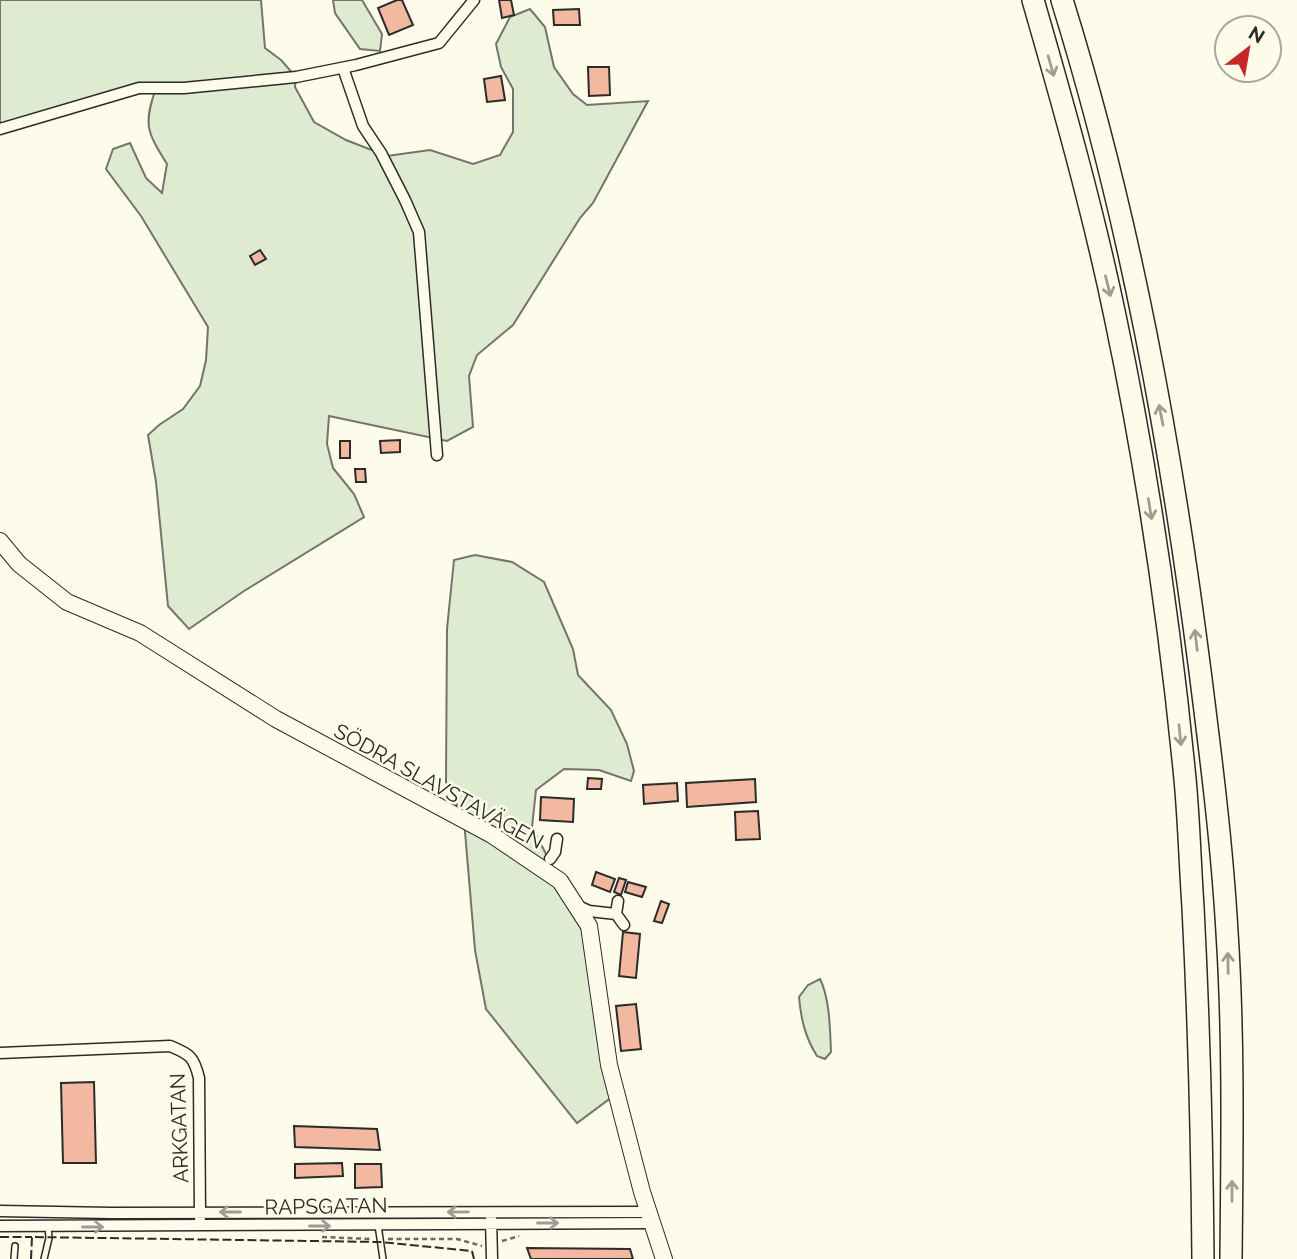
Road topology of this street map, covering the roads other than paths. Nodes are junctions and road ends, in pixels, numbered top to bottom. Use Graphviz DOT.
graph roads {
  1 [pos="474,0"];
  2 [pos="1033,0"];
  3 [pos="1062,0"];
  4 [pos="343,68"];
  5 [pos="0,129"];
  6 [pos="437,456"];
  7 [pos="0,541"];
  8 [pos="558,839"];
  9 [pos="550,859"];
  10 [pos="618,901"];
  11 [pos="576,905"];
  12 [pos="616,914"];
  13 [pos="624,925"];
  14 [pos="0,1053"];
  15 [pos="0,1211"];
  16 [pos="200,1213"];
  17 [pos="491,1218"];
  18 [pos="650,1218"];
  19 [pos="377,1219"];
  20 [pos="0,1226"];
  21 [pos="48,1226"];
  22 [pos="200,1226"];
  23 [pos="15,1246"];
  24 [pos="14,1259"];
  25 [pos="44,1259"];
  26 [pos="383,1259"];
  27 [pos="492,1259"];
  28 [pos="664,1259"];
  29 [pos="1203,1259"];
  30 [pos="1231,1259"];
  1 -- 4 [label="street"];
  2 -- 29 [label="highway, one-way"];
  30 -- 3 [label="highway, one-way"];
  4 -- 5 [label="street"];
  4 -- 6 [label="street"];
  7 -- 11 [label="street, SÖDRA SLAVSTAVÄGEN"];
  8 -- 9 [label="street"];
  10 -- 12 [label="street"];
  11 -- 12 [label="street"];
  11 -- 18 [label="street, SÖDRA SLAVSTAVÄGEN"];
  12 -- 13 [label="street"];
  14 -- 16 [label="street, ARKGATAN"];
  15 -- 16 [label="street, RAPSGATAN"];
  19 -- 16 [label="street, RAPSGATAN, one-way"];
  16 -- 22 [label="street, ARKGATAN"];
  17 -- 18 [label="street, RAPSGATAN"];
  17 -- 19 [label="street, RAPSGATAN"];
  17 -- 27 [label="street"];
  18 -- 28 [label="street, SÖDRA SLAVSTAVÄGEN"];
  22 -- 19 [label="street, RAPSGATAN, one-way"];
  19 -- 26 [label="lane"];
  20 -- 21 [label="street, RAPSGATAN"];
  21 -- 22 [label="street, RAPSGATAN, one-way"];
  21 -- 25 [label="lane"];
  23 -- 24 [label="lane"];
}
